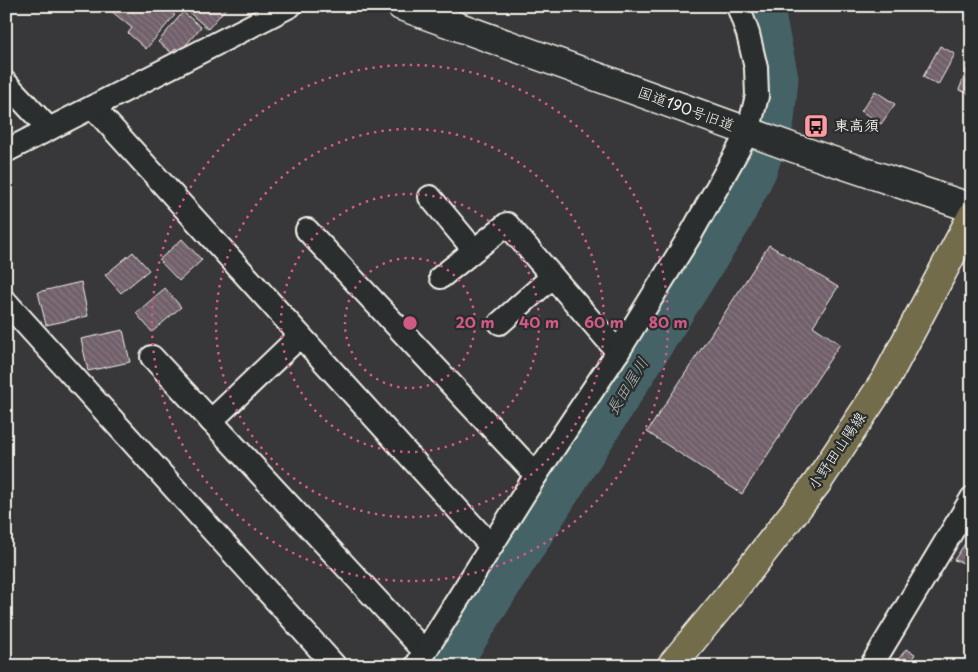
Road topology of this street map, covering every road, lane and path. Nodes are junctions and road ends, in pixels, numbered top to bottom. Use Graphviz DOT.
graph roads {
  1 [pos="290,6"];
  2 [pos="401,6"];
  3 [pos="738,6"];
  4 [pos="6,83"];
  5 [pos="93,107"];
  6 [pos="49,129"];
  7 [pos="751,133"];
  8 [pos="6,151"];
  9 [pos="430,197"];
  10 [pos="972,208"];
  11 [pos="972,216"];
  12 [pos="307,230"];
  13 [pos="474,250"];
  14 [pos="441,277"];
  15 [pos="552,277"];
  16 [pos="6,302"];
  17 [pos="500,323"];
  18 [pos="300,336"];
  19 [pos="618,352"];
  20 [pos="152,357"];
  21 [pos="211,420"];
  22 [pos="536,475"];
  23 [pos="972,498"];
  24 [pos="491,546"];
  25 [pos="420,659"];
  26 [pos="335,666"];
  27 [pos="671,666"];
  28 [pos="871,666"];
  1 -- 5 [label="street"];
  2 -- 7 [label="street, 国道190号旧道"];
  3 -- 7 [label="street"];
  4 -- 6 [label="street"];
  5 -- 6 [label="street"];
  5 -- 18 [label="street"];
  6 -- 8 [label="street"];
  7 -- 10 [label="street, 国道190号旧道"];
  7 -- 19 [label="street"];
  9 -- 13 [label="street"];
  11 -- 27 [label="main road, 小野田山陽線"];
  12 -- 22 [label="street"];
  13 -- 14 [label="street"];
  13 -- 15 [label="street"];
  15 -- 17 [label="street"];
  15 -- 19 [label="street"];
  16 -- 26 [label="street"];
  18 -- 21 [label="street"];
  18 -- 24 [label="street"];
  19 -- 22 [label="street"];
  20 -- 21 [label="street"];
  21 -- 25 [label="street"];
  22 -- 24 [label="street"];
  23 -- 28 [label="street"];
  24 -- 25 [label="street"];
}
